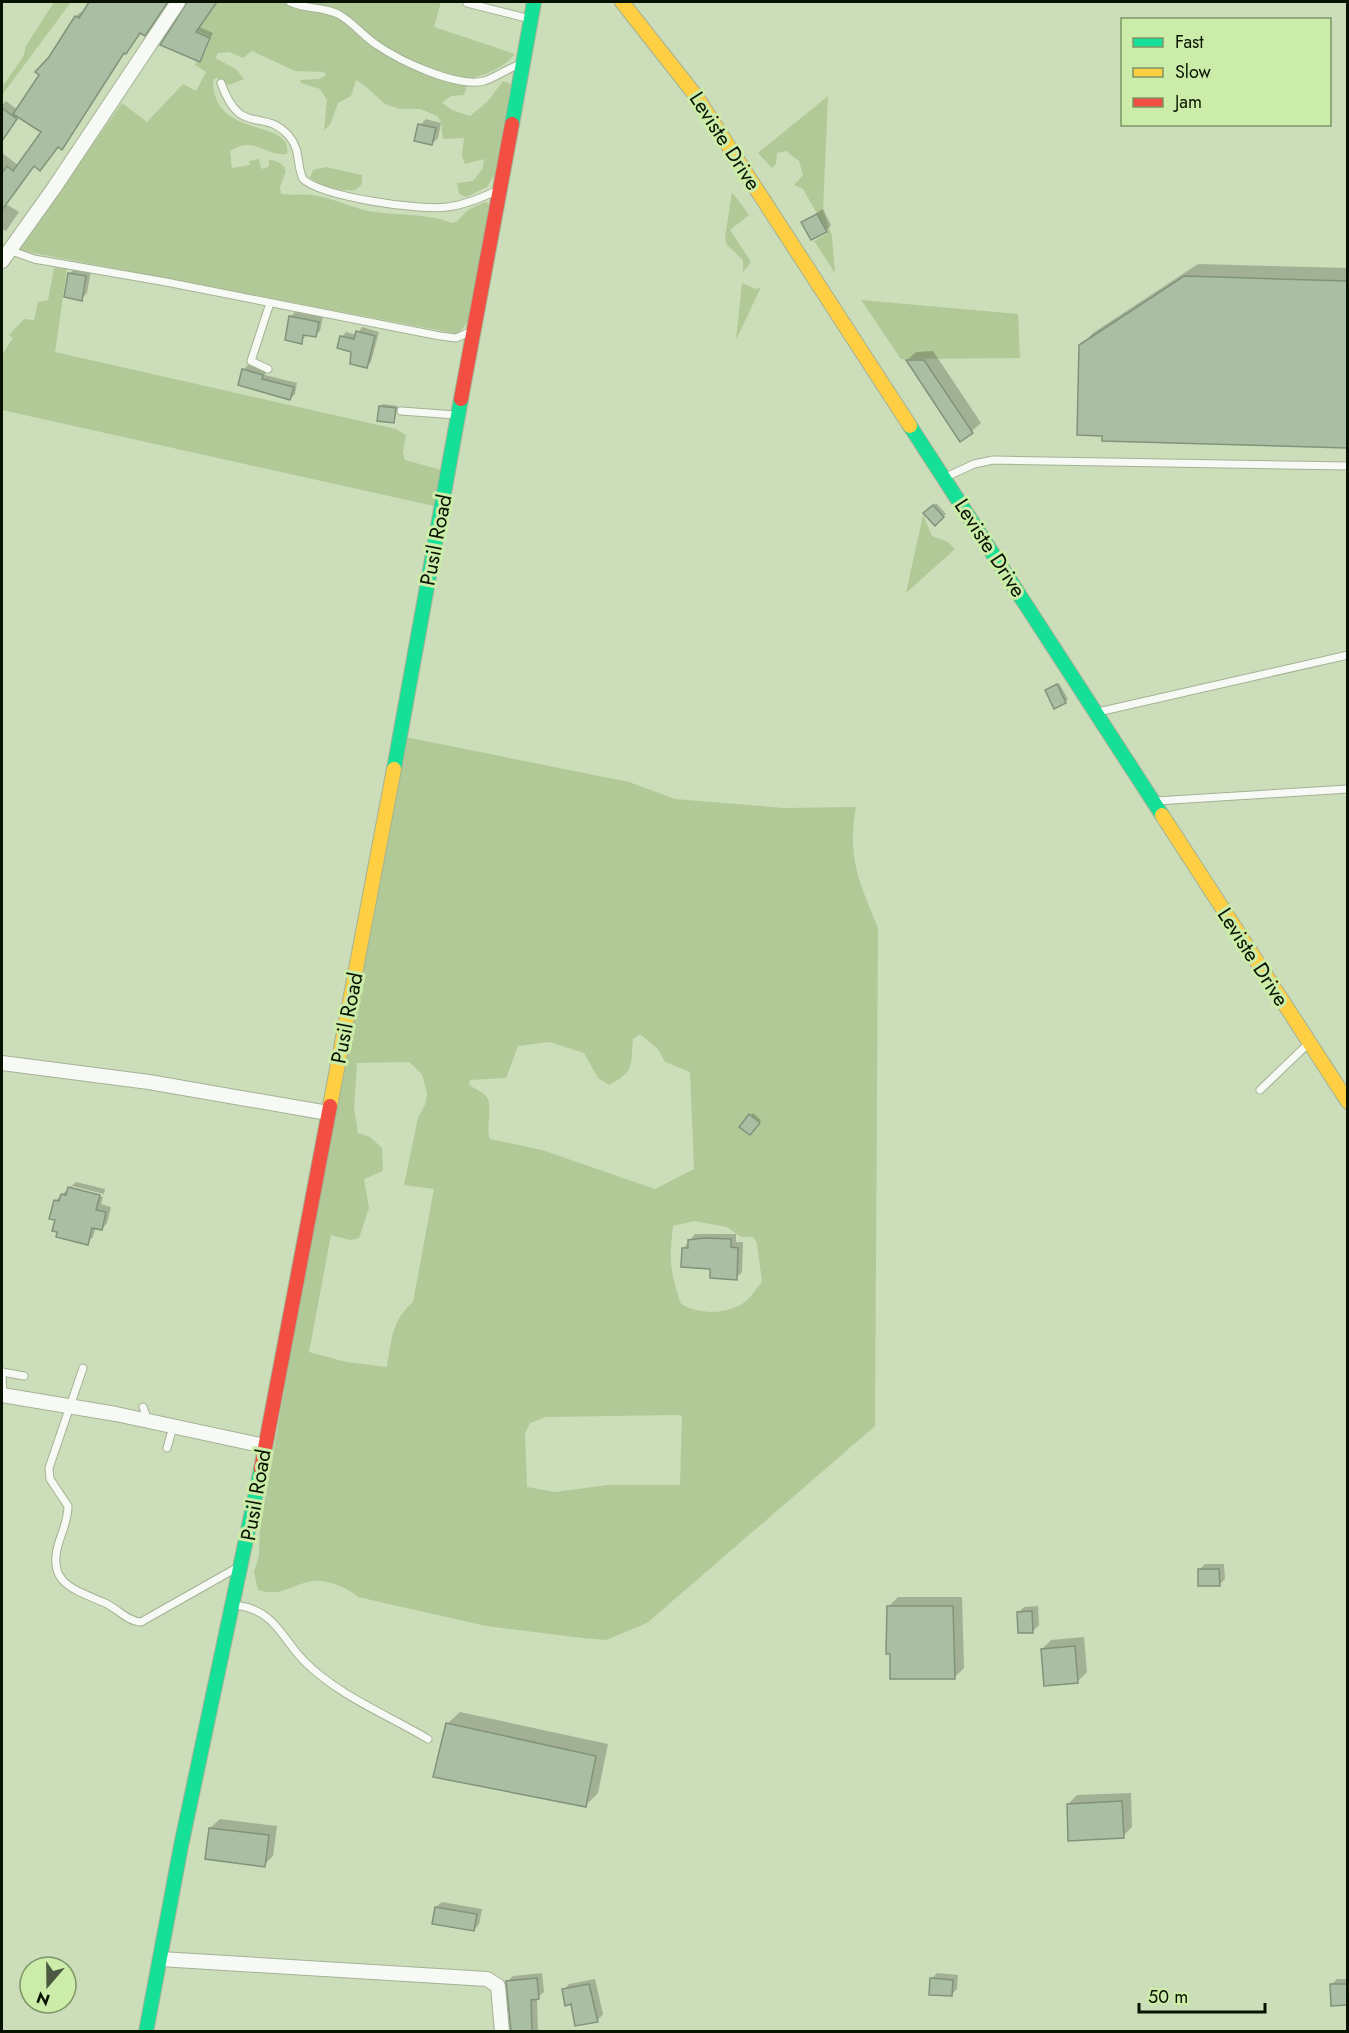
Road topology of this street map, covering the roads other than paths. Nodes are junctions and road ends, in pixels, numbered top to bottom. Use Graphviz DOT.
graph roads {
  1 [pos="178,2"];
  2 [pos="290,2"];
  3 [pos="534,2"];
  4 [pos="622,2"];
  5 [pos="467,3"];
  6 [pos="530,19"];
  7 [pos="521,63"];
  8 [pos="221,83"];
  9 [pos="501,189"];
  10 [pos="5,256"];
  11 [pos="270,303"];
  12 [pos="474,330"];
  13 [pos="268,369"];
  14 [pos="400,411"];
  15 [pos="459,415"];
  16 [pos="1347,466"];
  17 [pos="944,478"];
  18 [pos="1347,655"];
  19 [pos="1096,712"];
  20 [pos="1347,789"];
  21 [pos="1154,801"];
  22 [pos="1309,1043"];
  23 [pos="2,1063"];
  24 [pos="1260,1090"];
  25 [pos="1347,1102"];
  26 [pos="328,1113"];
  27 [pos="83,1368"];
  28 [pos="2,1372"];
  29 [pos="24,1376"];
  30 [pos="2,1395"];
  31 [pos="68,1406"];
  32 [pos="173,1427"];
  33 [pos="265,1446"];
  34 [pos="167,1448"];
  35 [pos="243,1564"];
  36 [pos="234,1604"];
  37 [pos="428,1739"];
  38 [pos="160,1959"];
  39 [pos="146,2031"];
  40 [pos="502,2031"];
  1 -- 10 [label="street"];
  2 -- 7 [label="lane"];
  3 -- 6 [label="street, Pusil Road"];
  4 -- 17 [label="street, Leviste Drive"];
  5 -- 6 [label="lane"];
  6 -- 7 [label="street, Pusil Road"];
  7 -- 9 [label="street, Pusil Road"];
  8 -- 9 [label="lane"];
  9 -- 12 [label="street, Pusil Road"];
  10 -- 11 [label="lane"];
  11 -- 12 [label="lane"];
  11 -- 13 [label="lane"];
  12 -- 15 [label="street, Pusil Road"];
  14 -- 15 [label="lane"];
  15 -- 26 [label="street, Pusil Road"];
  16 -- 17 [label="lane"];
  17 -- 19 [label="street, Leviste Drive"];
  18 -- 19 [label="lane"];
  19 -- 21 [label="street, Leviste Drive"];
  20 -- 21 [label="lane"];
  21 -- 22 [label="street, Leviste Drive"];
  22 -- 24 [label="lane"];
  22 -- 25 [label="street, Leviste Drive"];
  23 -- 26 [label="street"];
  26 -- 33 [label="street, Pusil Road"];
  27 -- 31 [label="lane"];
  28 -- 29 [label="lane"];
  28 -- 30 [label="lane"];
  30 -- 31 [label="street"];
  31 -- 32 [label="street"];
  31 -- 35 [label="lane"];
  32 -- 33 [label="street"];
  32 -- 34 [label="lane"];
  33 -- 35 [label="street, Pusil Road"];
  35 -- 36 [label="street, Pusil Road"];
  36 -- 37 [label="lane"];
  36 -- 38 [label="street, Pusil Road"];
  38 -- 39 [label="street, Pusil Road"];
  38 -- 40 [label="street"];
}
